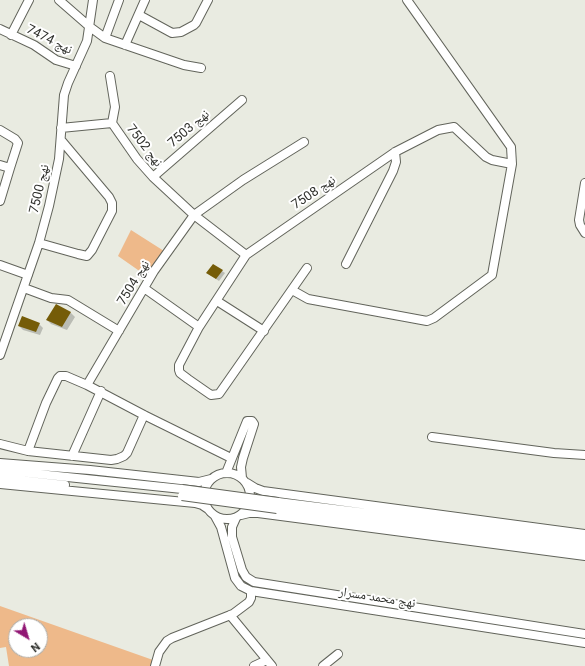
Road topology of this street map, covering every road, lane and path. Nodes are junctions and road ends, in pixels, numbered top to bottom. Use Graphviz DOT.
graph roads {
  1 [pos="29,0"];
  2 [pos="59,0"];
  3 [pos="93,0"];
  4 [pos="119,0"];
  5 [pos="145,0"];
  6 [pos="208,0"];
  7 [pos="407,0"];
  8 [pos="139,15"];
  9 [pos="90,27"];
  10 [pos="0,29"];
  11 [pos="12,35"];
  12 [pos="105,38"];
  13 [pos="125,46"];
  14 [pos="76,66"];
  15 [pos="201,68"];
  16 [pos="110,76"];
  17 [pos="242,100"];
  18 [pos="112,123"];
  19 [pos="61,128"];
  20 [pos="0,130"];
  21 [pos="61,140"];
  22 [pos="304,142"];
  23 [pos="395,152"];
  24 [pos="512,164"];
  25 [pos="0,165"];
  26 [pos="10,168"];
  27 [pos="153,177"];
  28 [pos="585,183"];
  29 [pos="0,201"];
  30 [pos="194,215"];
  31 [pos="585,233"];
  32 [pos="39,243"];
  33 [pos="246,255"];
  34 [pos="346,264"];
  35 [pos="0,265"];
  36 [pos="307,268"];
  37 [pos="28,275"];
  38 [pos="24,288"];
  39 [pos="144,288"];
  40 [pos="292,290"];
  41 [pos="217,301"];
  42 [pos="199,327"];
  43 [pos="119,331"];
  44 [pos="264,331"];
  45 [pos="2,344"];
  46 [pos="0,355"];
  47 [pos="87,385"];
  48 [pos="101,391"];
  49 [pos="144,415"];
  50 [pos="432,437"];
  51 [pos="0,444"];
  52 [pos="28,451"];
  53 [pos="585,455"];
  54 [pos="72,456"];
  55 [pos="231,458"];
  56 [pos="0,463"];
  57 [pos="0,470"];
  58 [pos="226,473"];
  59 [pos="0,478"];
  60 [pos="211,479"];
  61 [pos="245,481"];
  62 [pos="0,484"];
  63 [pos="182,493"];
  64 [pos="277,506"];
  65 [pos="208,510"];
  66 [pos="215,516"];
  67 [pos="239,516"];
  68 [pos="585,534"];
  69 [pos="585,540"];
  70 [pos="585,548"];
  71 [pos="585,556"];
  72 [pos="250,591"];
  73 [pos="230,615"];
  74 [pos="585,634"];
  75 [pos="560,635"];
  76 [pos="585,643"];
  77 [pos="338,654"];
  78 [pos="270,663"];
  79 [pos="155,666"];
  80 [pos="254,666"];
  81 [pos="324,666"];
  1 -- 11 [label="street, نهج 7474"];
  2 -- 9 [label="street"];
  3 -- 9 [label="street, نهج 7500"];
  4 -- 12 [label="street"];
  5 -- 8 [label="street"];
  6 -- 8 [label="street"];
  7 -- 24 [label="street"];
  8 -- 13 [label="street"];
  9 -- 12 [label="street"];
  9 -- 14 [label="street, نهج 7500"];
  10 -- 11 [label="street, نهج 7474"];
  11 -- 14 [label="street, نهج 7474"];
  12 -- 13 [label="street"];
  13 -- 15 [label="street"];
  14 -- 19 [label="street, نهج 7500"];
  16 -- 18 [label="street, نهج 7502"];
  17 -- 27 [label="street, نهج 7503"];
  18 -- 19 [label="street"];
  18 -- 27 [label="street, نهج 7502"];
  19 -- 21 [label="street, نهج 7500"];
  20 -- 26 [label="street"];
  21 -- 32 [label="street, نهج 7500"];
  21 -- 32 [label="street"];
  22 -- 30 [label="street, نهج 7504"];
  23 -- 24 [label="street, نهج 7508"];
  23 -- 33 [label="street, نهج 7508"];
  23 -- 34 [label="street"];
  24 -- 40 [label="street"];
  25 -- 26 [label="street"];
  26 -- 29 [label="street"];
  27 -- 30 [label="street, نهج 7502"];
  28 -- 31 [label="street"];
  30 -- 33 [label="street, نهج 7502"];
  30 -- 39 [label="street, نهج 7504"];
  32 -- 37 [label="street, نهج 7500"];
  33 -- 41 [label="street"];
  35 -- 37 [label="street"];
  36 -- 40 [label="street"];
  37 -- 38 [label="street, نهج 7500"];
  38 -- 43 [label="street"];
  38 -- 45 [label="street, نهج 7500"];
  39 -- 42 [label="street"];
  39 -- 43 [label="street, نهج 7504"];
  40 -- 44 [label="street"];
  41 -- 42 [label="street"];
  41 -- 44 [label="street"];
  42 -- 44 [label="street"];
  43 -- 47 [label="street, نهج 7504"];
  45 -- 46 [label="street, نهج 7500"];
  47 -- 48 [label="street"];
  47 -- 52 [label="street"];
  48 -- 49 [label="street"];
  48 -- 54 [label="street"];
  49 -- 54 [label="street"];
  49 -- 55 [label="street"];
  50 -- 53 [label="street"];
  51 -- 52 [label="street"];
  52 -- 54 [label="street"];
  55 -- 58 [label="street"];
  55 -- 61 [label="street"];
  56 -- 60 [label="street"];
  57 -- 63 [label="street"];
  58 -- 60 [label="street"];
  58 -- 61 [label="street"];
  59 -- 63 [label="street"];
  60 -- 65 [label="street"];
  61 -- 67 [label="street"];
  61 -- 68 [label="street"];
  62 -- 65 [label="street"];
  63 -- 64 [label="street, bridge"];
  64 -- 69 [label="street"];
  64 -- 70 [label="street"];
  65 -- 66 [label="street"];
  66 -- 67 [label="street"];
  66 -- 72 [label="street"];
  67 -- 71 [label="street"];
  67 -- 75 [label="street, نهج محمد مسرار"];
  72 -- 73 [label="street"];
  72 -- 75 [label="street, نهج محمد مسرار"];
  73 -- 78 [label="street"];
  73 -- 79 [label="street"];
  74 -- 75 [label="street, نهج محمد مسرار"];
  75 -- 76 [label="street, نهج محمد مسرار"];
  77 -- 81 [label="street"];
  78 -- 80 [label="street"];
}
